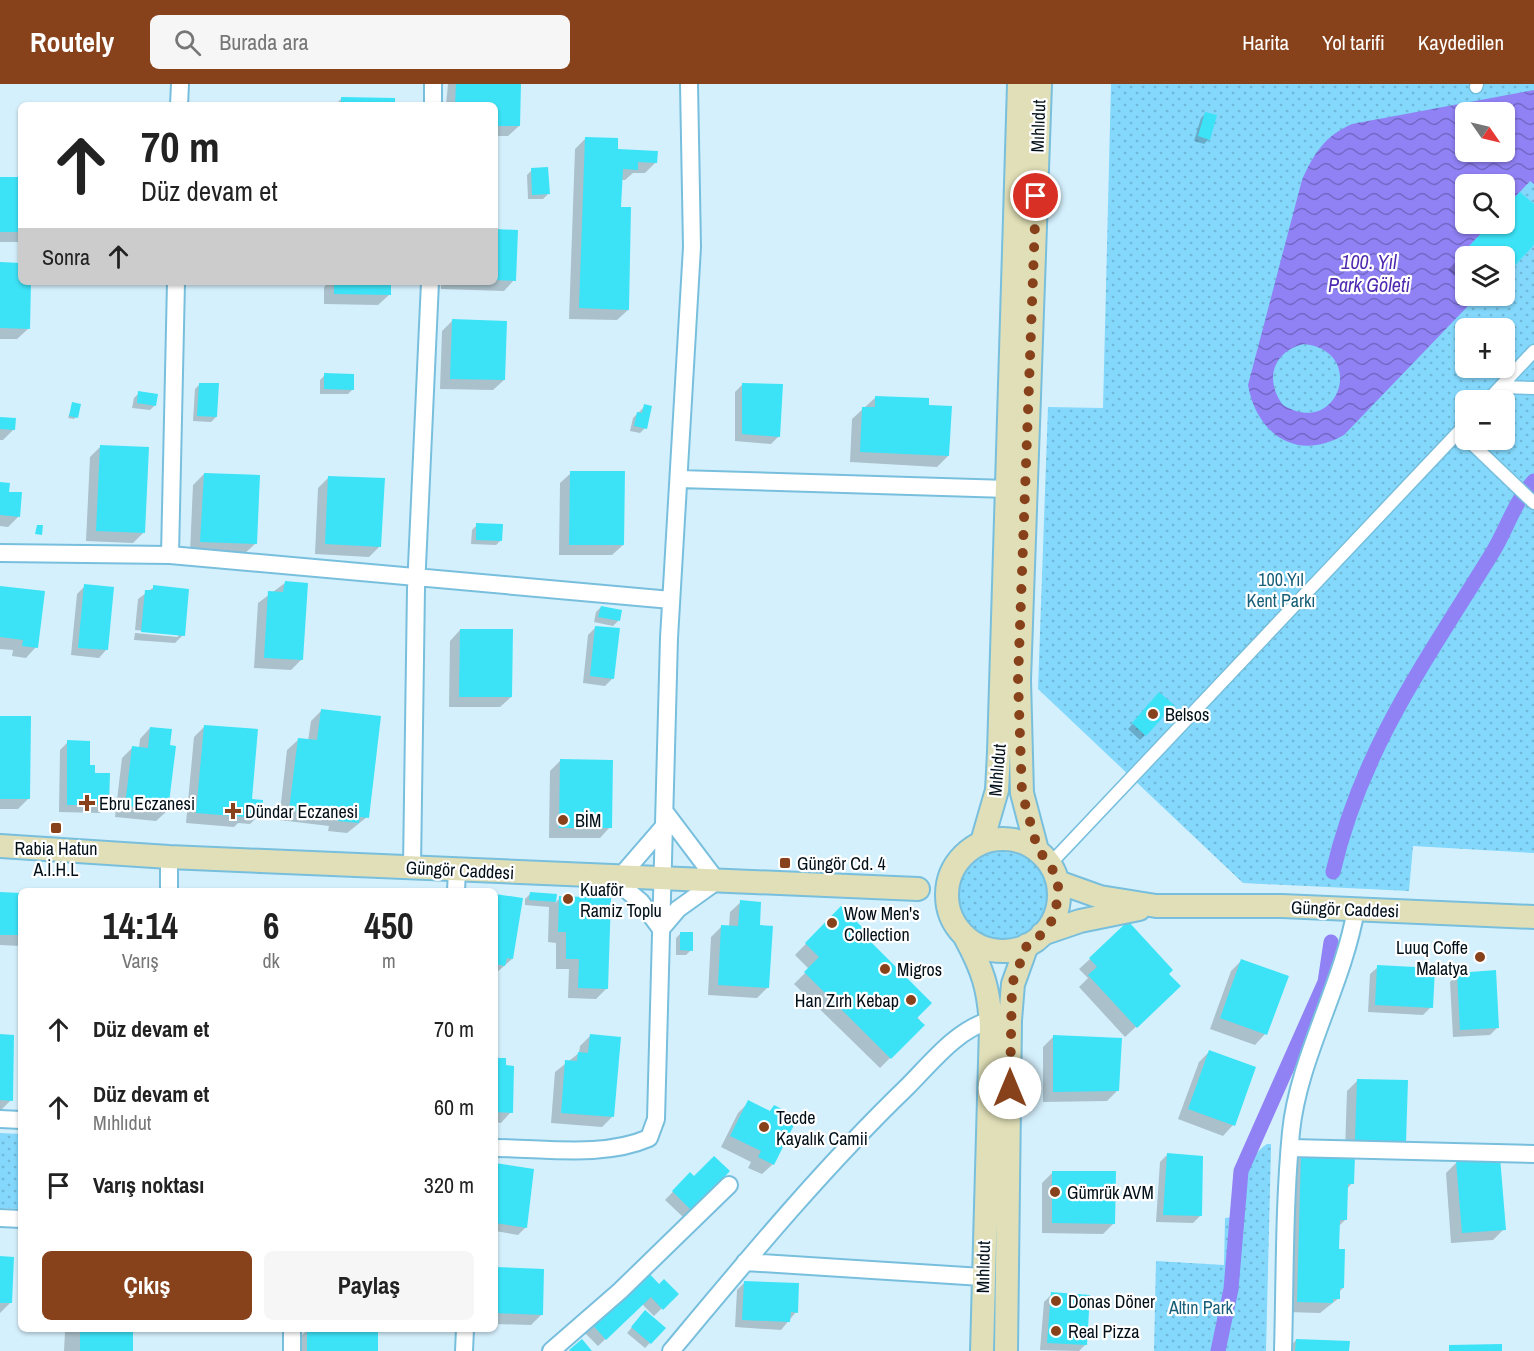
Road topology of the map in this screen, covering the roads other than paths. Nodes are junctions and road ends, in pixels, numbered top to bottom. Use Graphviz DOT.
graph roads {
  1 [pos="180,84"];
  2 [pos="433,84"];
  3 [pos="689,84"];
  4 [pos="1019,84"];
  5 [pos="1040,84"];
  6 [pos="179,102"];
  7 [pos="433,102"];
  8 [pos="176,285"];
  9 [pos="430,285"];
  10 [pos="1534,351"];
  11 [pos="1500,387"];
  12 [pos="1534,388"];
  13 [pos="1497,390"];
  14 [pos="1455,442"];
  15 [pos="1481,450"];
  16 [pos="679,479"];
  17 [pos="1008,489"];
  18 [pos="1532,501"];
  19 [pos="0,553"];
  20 [pos="170,555"];
  21 [pos="416,578"];
  22 [pos="671,600"];
  23 [pos="665,818"];
  24 [pos="982,842"];
  25 [pos="1,847"];
  26 [pos="170,857"];
  27 [pos="1048,865"];
  28 [pos="412,867"];
  29 [pos="954,867"];
  30 [pos="615,877"];
  31 [pos="664,879"];
  32 [pos="457,880"];
  33 [pos="717,881"];
  34 [pos="169,888"];
  35 [pos="918,889"];
  36 [pos="1156,906"];
  37 [pos="1356,909"];
  38 [pos="951,917"];
  39 [pos="1534,917"];
  40 [pos="661,929"];
  41 [pos="965,937"];
  42 [pos="1035,940"];
  43 [pos="991,1020"];
  44 [pos="0,1119"];
  45 [pos="18,1120"];
  46 [pos="498,1148"];
  47 [pos="1292,1148"];
  48 [pos="1534,1154"];
  49 [pos="729,1185"];
  50 [pos="0,1218"];
  51 [pos="18,1219"];
  52 [pos="745,1262"];
  53 [pos="982,1277"];
  54 [pos="292,1332"];
  55 [pos="465,1332"];
  56 [pos="673,1350"];
  57 [pos="292,1351"];
  58 [pos="464,1351"];
  59 [pos="551,1351"];
  60 [pos="982,1351"];
  61 [pos="1006,1351"];
  62 [pos="1283,1351"];
  1 -- 6 [label="street"];
  2 -- 7 [label="street"];
  3 -- 16 [label="street"];
  4 -- 17 [label="main road, Mıhlıdut"];
  5 -- 27 [label="main road, Mıhlıdut"];
  8 -- 20 [label="street"];
  9 -- 21 [label="street"];
  10 -- 11 [label="street"];
  11 -- 12 [label="street"];
  11 -- 13 [label="street"];
  14 -- 27 [label="street"];
  15 -- 18 [label="street"];
  16 -- 17 [label="street"];
  16 -- 22 [label="street"];
  17 -- 24 [label="main road, Mıhlıdut"];
  19 -- 20 [label="street"];
  20 -- 21 [label="street"];
  21 -- 22 [label="street"];
  21 -- 28 [label="street"];
  22 -- 23 [label="street"];
  23 -- 30 [label="street"];
  23 -- 31 [label="street"];
  23 -- 33 [label="street"];
  24 -- 27 [label="main road"];
  24 -- 29 [label="main road"];
  25 -- 26 [label="main road, Güngör Caddesi"];
  26 -- 28 [label="main road, Güngör Caddesi"];
  26 -- 34 [label="street"];
  27 -- 36 [label="main road"];
  27 -- 42 [label="main road"];
  28 -- 32 [label="main road, Güngör Caddesi"];
  29 -- 35 [label="main road"];
  29 -- 38 [label="main road"];
  30 -- 31 [label="main road, Güngör Caddesi"];
  30 -- 32 [label="main road, Güngör Caddesi"];
  30 -- 40 [label="street"];
  31 -- 33 [label="main road, Güngör Caddesi"];
  31 -- 40 [label="street"];
  33 -- 35 [label="main road, Güngör Caddesi"];
  33 -- 40 [label="street"];
  35 -- 38 [label="main road"];
  36 -- 37 [label="main road, Güngör Caddesi"];
  36 -- 42 [label="main road"];
  37 -- 39 [label="main road, Güngör Caddesi"];
  37 -- 47 [label="street"];
  38 -- 41 [label="main road"];
  40 -- 46 [label="street"];
  41 -- 42 [label="main road"];
  41 -- 43 [label="main road, Mıhlıdut"];
  42 -- 61 [label="main road, Mıhlıdut"];
  43 -- 52 [label="street"];
  43 -- 53 [label="main road, Mıhlıdut"];
  44 -- 45 [label="street"];
  47 -- 48 [label="street"];
  47 -- 62 [label="street"];
  49 -- 59 [label="street"];
  50 -- 51 [label="street"];
  52 -- 53 [label="street"];
  52 -- 56 [label="street"];
  53 -- 60 [label="main road, Mıhlıdut"];
  54 -- 57 [label="street"];
  55 -- 58 [label="street"];
}
